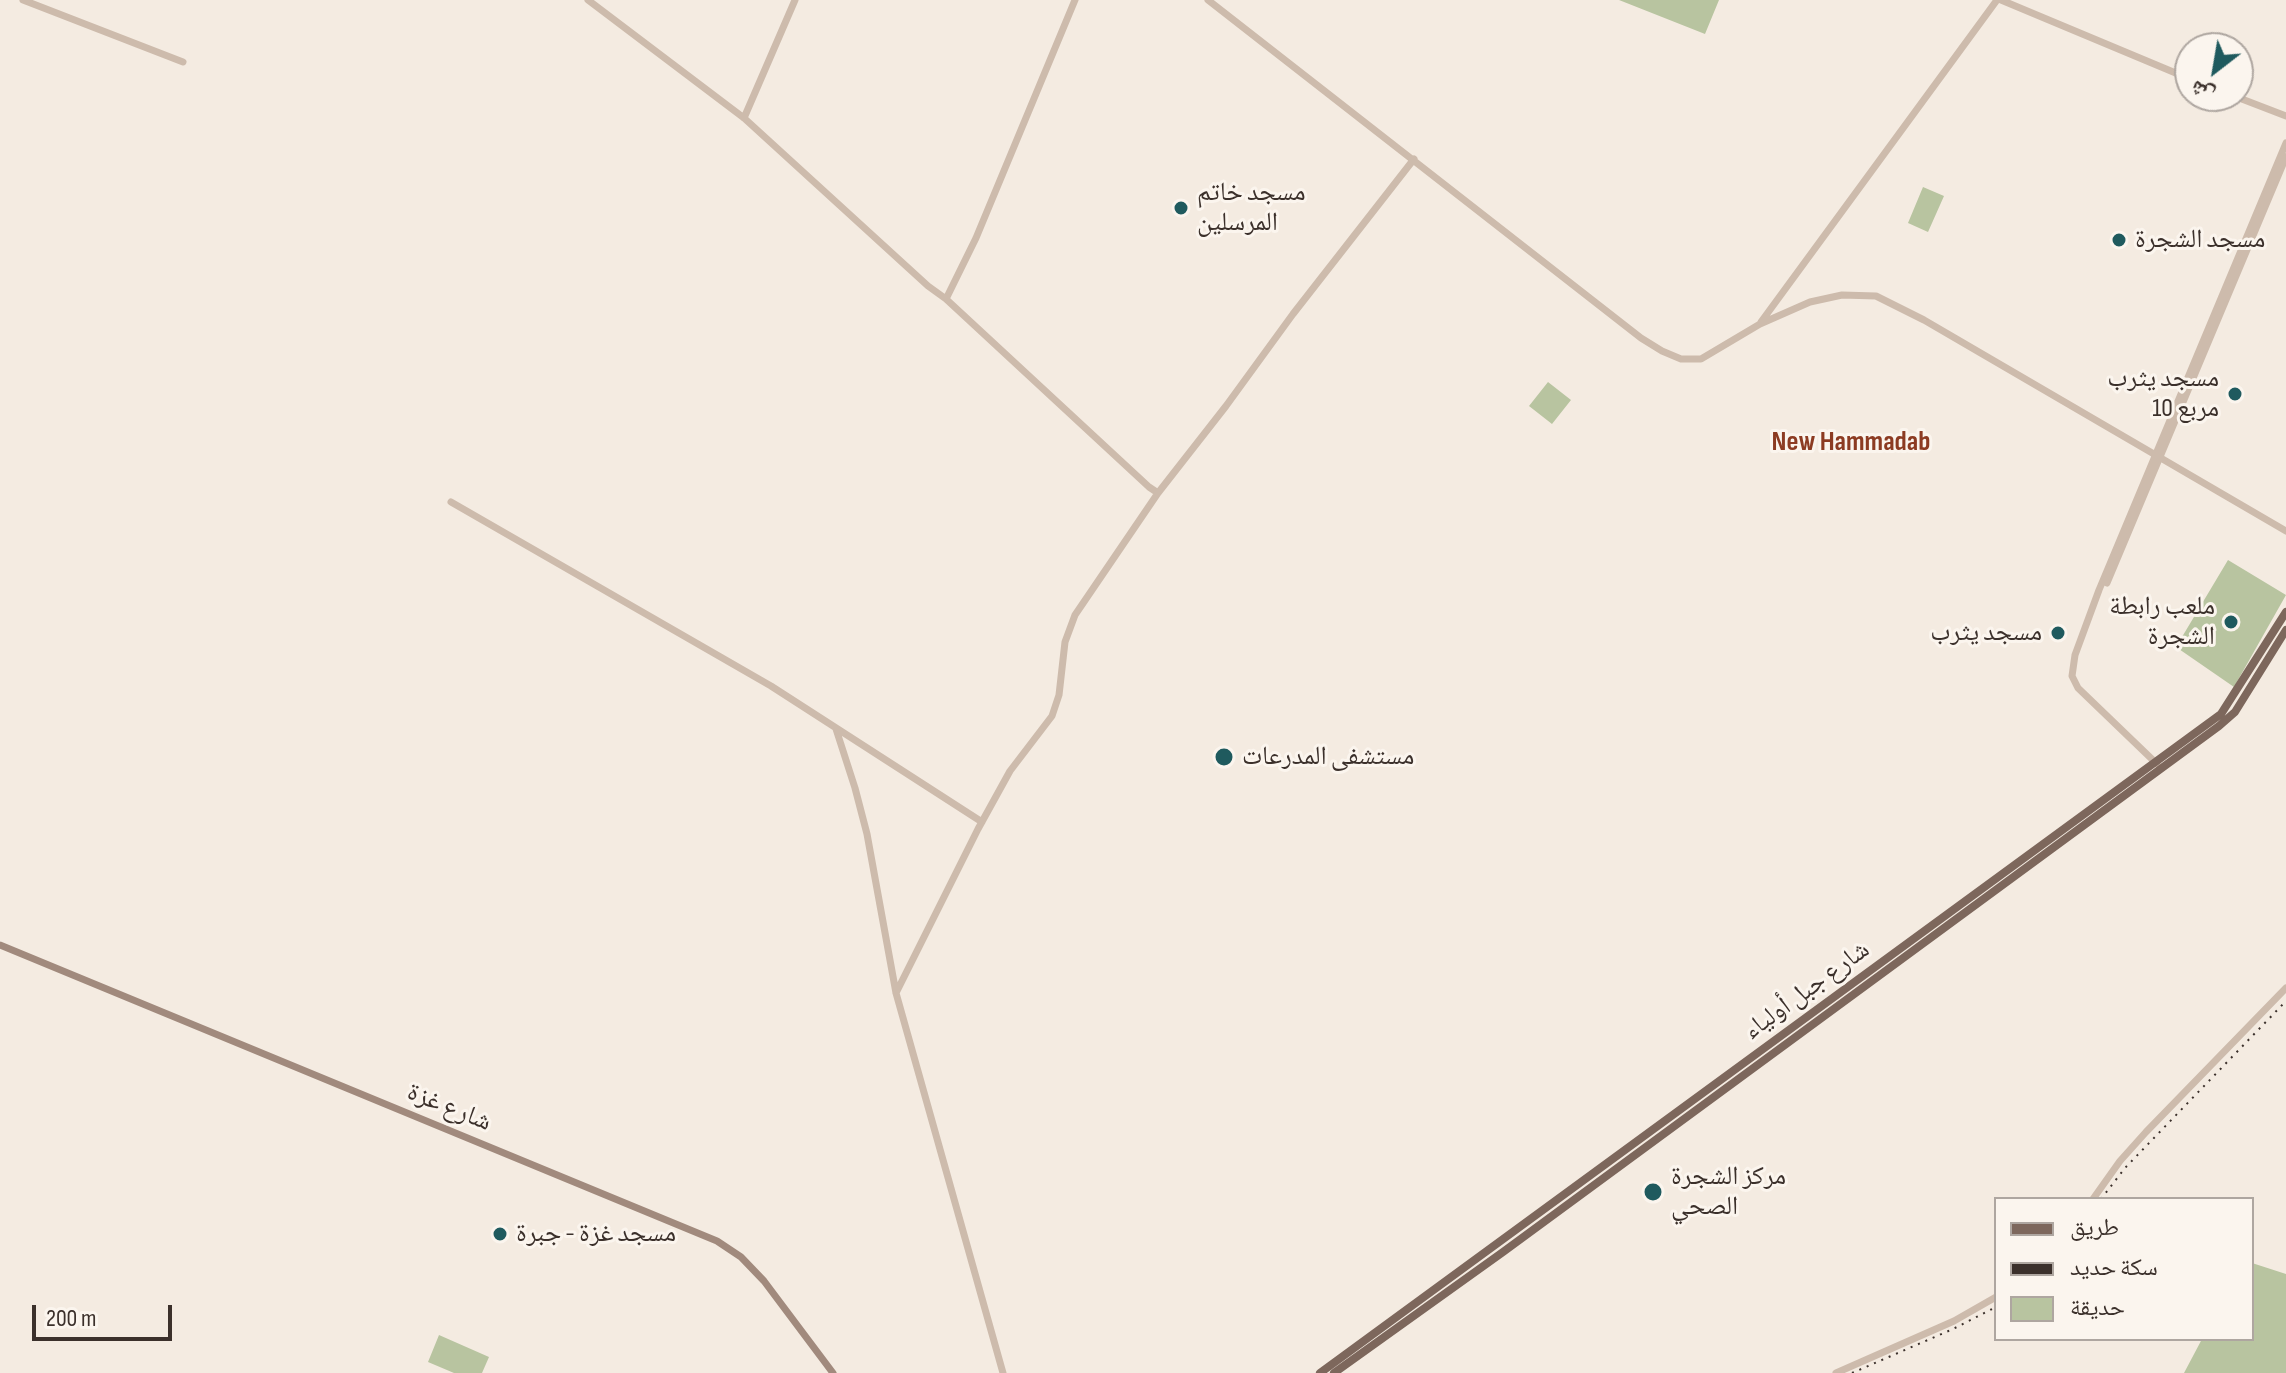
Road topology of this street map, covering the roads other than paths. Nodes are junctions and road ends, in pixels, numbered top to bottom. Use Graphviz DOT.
graph roads {
  1 [pos="23,0"];
  2 [pos="588,0"];
  3 [pos="795,0"];
  4 [pos="1075,0"];
  5 [pos="1208,0"];
  6 [pos="1999,0"];
  7 [pos="183,62"];
  8 [pos="2174,72"];
  9 [pos="2254,104"];
  10 [pos="2286,116"];
  11 [pos="744,118"];
  12 [pos="2286,143"];
  13 [pos="2286,157"];
  14 [pos="1414,159"];
  15 [pos="946,299"];
  16 [pos="1760,324"];
  17 [pos="2158,456"];
  18 [pos="1158,493"];
  19 [pos="451,502"];
  20 [pos="2286,531"];
  21 [pos="2286,612"];
  22 [pos="2286,630"];
  23 [pos="836,729"];
  24 [pos="2154,761"];
  25 [pos="2161,769"];
  26 [pos="982,822"];
  27 [pos="0,945"];
  28 [pos="2286,988"];
  29 [pos="896,993"];
  30 [pos="2094,1197"];
  31 [pos="1994,1298"];
  32 [pos="833,1373"];
  33 [pos="1003,1373"];
  34 [pos="1320,1373"];
  35 [pos="1334,1373"];
  36 [pos="1836,1373"];
  1 -- 7 [label="street"];
  2 -- 11 [label="street"];
  3 -- 11 [label="street"];
  4 -- 15 [label="street"];
  5 -- 14 [label="street"];
  6 -- 8 [label="street"];
  6 -- 16 [label="street"];
  9 -- 10 [label="street"];
  11 -- 15 [label="street"];
  12 -- 17 [label="street"];
  13 -- 17 [label="street"];
  14 -- 16 [label="street"];
  14 -- 18 [label="street"];
  15 -- 18 [label="street"];
  16 -- 17 [label="street"];
  17 -- 20 [label="street"];
  17 -- 24 [label="street"];
  18 -- 26 [label="street"];
  19 -- 23 [label="street"];
  21 -- 24 [label="main road, شارع جبل أولياء"];
  22 -- 25 [label="main road, شارع جبل أولياء"];
  23 -- 26 [label="street"];
  23 -- 29 [label="street"];
  24 -- 25 [label="street"];
  24 -- 34 [label="main road, شارع جبل أولياء"];
  25 -- 35 [label="main road, شارع جبل أولياء"];
  26 -- 29 [label="street"];
  27 -- 32 [label="main road, شارع غزة"];
  28 -- 30 [label="street"];
  29 -- 33 [label="street"];
  31 -- 36 [label="street"];
}
